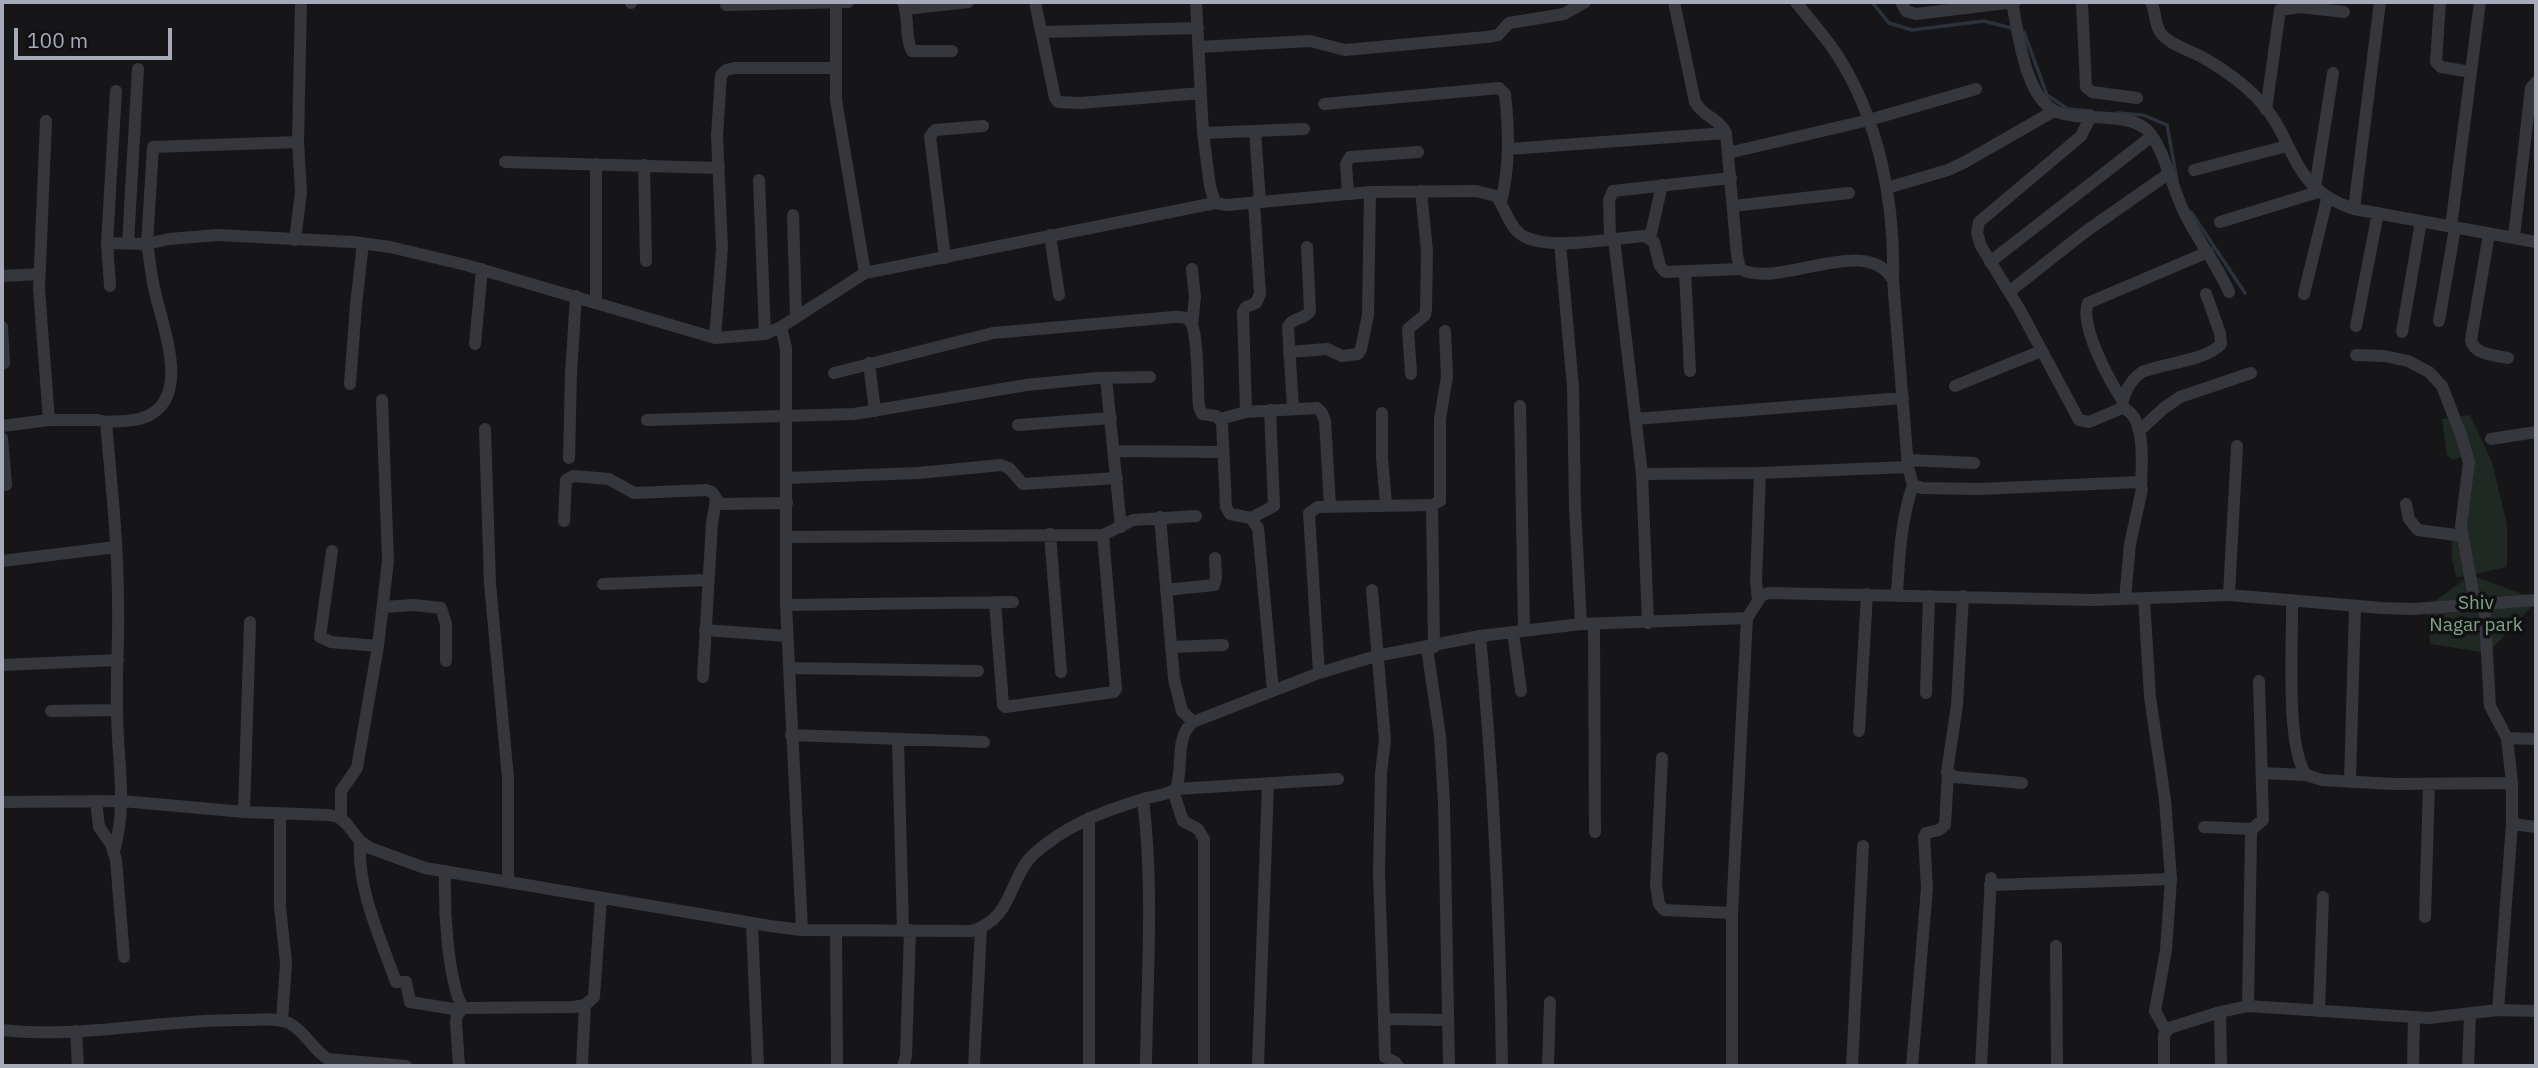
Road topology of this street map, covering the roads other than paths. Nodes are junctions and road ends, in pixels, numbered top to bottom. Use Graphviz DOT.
graph roads {
  1 [pos="301,2"];
  2 [pos="835,2"];
  3 [pos="848,2"];
  4 [pos="968,2"];
  5 [pos="1035,2"];
  6 [pos="1196,2"];
  7 [pos="1585,2"];
  8 [pos="1674,2"];
  9 [pos="1796,2"];
  10 [pos="1901,2"];
  11 [pos="2014,2"];
  12 [pos="2082,2"];
  13 [pos="2380,2"];
  14 [pos="2440,2"];
  15 [pos="2480,2"];
  16 [pos="2152,3"];
  17 [pos="726,5"];
  18 [pos="905,6"];
  19 [pos="2344,12"];
  20 [pos="1198,28"];
  21 [pos="1043,32"];
  22 [pos="1199,47"];
  23 [pos="952,51"];
  24 [pos="836,68"];
  25 [pos="138,69"];
  26 [pos="2471,72"];
  27 [pos="2333,73"];
  28 [pos="2536,82"];
  29 [pos="1976,89"];
  30 [pos="116,91"];
  31 [pos="1201,93"];
  32 [pos="2137,97"];
  33 [pos="1324,104"];
  34 [pos="2266,110"];
  35 [pos="2054,111"];
  36 [pos="2091,116"];
  37 [pos="1869,120"];
  38 [pos="46,121"];
  39 [pos="983,126"];
  40 [pos="1304,129"];
  41 [pos="1255,131"];
  42 [pos="1203,132"];
  43 [pos="1726,133"];
  44 [pos="2152,136"];
  45 [pos="298,142"];
  46 [pos="2287,146"];
  47 [pos="1509,149"];
  48 [pos="1418,152"];
  49 [pos="1728,153"];
  50 [pos="505,162"];
  51 [pos="596,164"];
  52 [pos="644,165"];
  53 [pos="719,168"];
  54 [pos="2194,170"];
  55 [pos="2168,174"];
  56 [pos="1731,178"];
  57 [pos="760,180"];
  58 [pos="1662,185"];
  59 [pos="1887,188"];
  60 [pos="1421,191"];
  61 [pos="1370,192"];
  62 [pos="1348,193"];
  63 [pos="1849,193"];
  64 [pos="2320,193"];
  65 [pos="1257,202"];
  66 [pos="1501,202"];
  67 [pos="1215,203"];
  68 [pos="1733,206"];
  69 [pos="2354,209"];
  70 [pos="2378,214"];
  71 [pos="793,215"];
  72 [pos="2220,222"];
  73 [pos="2421,222"];
  74 [pos="2453,228"];
  75 [pos="2489,234"];
  76 [pos="1050,235"];
  77 [pos="2514,237"];
  78 [pos="1650,238"];
  79 [pos="1612,239"];
  80 [pos="295,240"];
  81 [pos="2536,242"];
  82 [pos="107,243"];
  83 [pos="128,243"];
  84 [pos="363,243"];
  85 [pos="1560,243"];
  86 [pos="147,244"];
  87 [pos="1307,247"];
  88 [pos="2208,252"];
  89 [pos="945,258"];
  90 [pos="646,261"];
  91 [pos="1990,262"];
  92 [pos="482,269"];
  93 [pos="1192,269"];
  94 [pos="1740,269"];
  95 [pos="1685,271"];
  96 [pos="865,273"];
  97 [pos="39,274"];
  98 [pos="2,276"];
  99 [pos="1893,280"];
  100 [pos="110,286"];
  101 [pos="2009,292"];
  102 [pos="2230,292"];
  103 [pos="2206,294"];
  104 [pos="2304,294"];
  105 [pos="1059,295"];
  106 [pos="576,296"];
  107 [pos="596,302"];
  108 [pos="796,317"];
  109 [pos="2439,321"];
  110 [pos="1192,325"];
  111 [pos="2356,326"];
  112 [pos="2,327"];
  113 [pos="781,327"];
  114 [pos="1445,331"];
  115 [pos="2402,332"];
  116 [pos="765,334"];
  117 [pos="715,338"];
  118 [pos="475,344"];
  119 [pos="2042,351"];
  120 [pos="1289,352"];
  121 [pos="2356,355"];
  122 [pos="2508,358"];
  123 [pos="4,363"];
  124 [pos="869,363"];
  125 [pos="1690,372"];
  126 [pos="834,373"];
  127 [pos="2252,373"];
  128 [pos="1411,374"];
  129 [pos="1150,377"];
  130 [pos="1107,378"];
  131 [pos="350,384"];
  132 [pos="1955,386"];
  133 [pos="1903,398"];
  134 [pos="382,400"];
  135 [pos="2122,404"];
  136 [pos="1520,406"];
  137 [pos="1293,408"];
  138 [pos="1269,410"];
  139 [pos="875,411"];
  140 [pos="1246,412"];
  141 [pos="1382,413"];
  142 [pos="786,416"];
  143 [pos="1111,418"];
  144 [pos="1220,419"];
  145 [pos="1635,419"];
  146 [pos="49,420"];
  147 [pos="647,420"];
  148 [pos="106,422"];
  149 [pos="1017,425"];
  150 [pos="2,426"];
  151 [pos="485,429"];
  152 [pos="2139,430"];
  153 [pos="2536,432"];
  154 [pos="2,438"];
  155 [pos="2491,439"];
  156 [pos="2237,446"];
  157 [pos="1114,451"];
  158 [pos="1223,452"];
  159 [pos="569,458"];
  160 [pos="1908,463"];
  161 [pos="1974,463"];
  162 [pos="1760,473"];
  163 [pos="1642,474"];
  164 [pos="786,478"];
  165 [pos="1117,478"];
  166 [pos="6,485"];
  167 [pos="1913,485"];
  168 [pos="2141,485"];
  169 [pos="716,500"];
  170 [pos="787,503"];
  171 [pos="1386,505"];
  172 [pos="1432,505"];
  173 [pos="2406,505"];
  174 [pos="1330,506"];
  175 [pos="1196,516"];
  176 [pos="1160,517"];
  177 [pos="1251,518"];
  178 [pos="565,521"];
  179 [pos="1121,527"];
  180 [pos="1050,534"];
  181 [pos="1103,536"];
  182 [pos="2463,536"];
  183 [pos="787,537"];
  184 [pos="116,547"];
  185 [pos="331,551"];
  186 [pos="1215,558"];
  187 [pos="2,561"];
  188 [pos="708,580"];
  189 [pos="603,584"];
  190 [pos="1166,590"];
  191 [pos="1372,590"];
  192 [pos="1867,594"];
  193 [pos="1897,594"];
  194 [pos="2229,595"];
  195 [pos="1929,596"];
  196 [pos="1963,596"];
  197 [pos="2125,599"];
  198 [pos="2144,599"];
  199 [pos="2292,600"];
  200 [pos="2536,600"];
  201 [pos="1758,601"];
  202 [pos="995,602"];
  203 [pos="1013,602"];
  204 [pos="2480,603"];
  205 [pos="786,605"];
  206 [pos="2355,606"];
  207 [pos="383,607"];
  208 [pos="1747,618"];
  209 [pos="250,622"];
  210 [pos="1588,624"];
  211 [pos="1648,624"];
  212 [pos="705,630"];
  213 [pos="1519,632"];
  214 [pos="787,636"];
  215 [pos="1480,636"];
  216 [pos="378,646"];
  217 [pos="1223,646"];
  218 [pos="1171,647"];
  219 [pos="1431,648"];
  220 [pos="1376,656"];
  221 [pos="118,660"];
  222 [pos="446,661"];
  223 [pos="2,666"];
  224 [pos="789,668"];
  225 [pos="978,671"];
  226 [pos="1061,672"];
  227 [pos="1319,673"];
  228 [pos="703,677"];
  229 [pos="2259,681"];
  230 [pos="1273,691"];
  231 [pos="1521,691"];
  232 [pos="1926,693"];
  233 [pos="117,710"];
  234 [pos="51,711"];
  235 [pos="1193,722"];
  236 [pos="1859,731"];
  237 [pos="791,735"];
  238 [pos="2507,738"];
  239 [pos="2536,739"];
  240 [pos="898,740"];
  241 [pos="984,742"];
  242 [pos="1662,758"];
  243 [pos="1948,774"];
  244 [pos="2262,774"];
  245 [pos="2306,775"];
  246 [pos="1338,779"];
  247 [pos="2350,782"];
  248 [pos="2022,783"];
  249 [pos="2512,783"];
  250 [pos="1268,784"];
  251 [pos="2429,784"];
  252 [pos="1175,790"];
  253 [pos="1143,799"];
  254 [pos="96,801"];
  255 [pos="2,802"];
  256 [pos="122,802"];
  257 [pos="244,812"];
  258 [pos="280,813"];
  259 [pos="1089,818"];
  260 [pos="341,820"];
  261 [pos="2512,824"];
  262 [pos="2204,827"];
  263 [pos="2536,827"];
  264 [pos="2252,829"];
  265 [pos="1595,832"];
  266 [pos="360,841"];
  267 [pos="1863,846"];
  268 [pos="114,852"];
  269 [pos="445,871"];
  270 [pos="2171,879"];
  271 [pos="508,882"];
  272 [pos="2323,897"];
  273 [pos="601,899"];
  274 [pos="1732,914"];
  275 [pos="2425,917"];
  276 [pos="752,924"];
  277 [pos="981,928"];
  278 [pos="802,930"];
  279 [pos="836,930"];
  280 [pos="906,930"];
  281 [pos="2056,946"];
  282 [pos="124,957"];
  283 [pos="1550,1002"];
  284 [pos="584,1005"];
  285 [pos="2248,1006"];
  286 [pos="461,1009"];
  287 [pos="2498,1010"];
  288 [pos="2319,1011"];
  289 [pos="2536,1011"];
  290 [pos="2220,1012"];
  291 [pos="2470,1015"];
  292 [pos="2414,1017"];
  293 [pos="1384,1019"];
  294 [pos="1448,1020"];
  295 [pos="282,1021"];
  296 [pos="2,1031"];
  297 [pos="76,1031"];
  298 [pos="2165,1031"];
  299 [pos="343,1064"];
  300 [pos="78,1066"];
  301 [pos="406,1066"];
  302 [pos="459,1066"];
  303 [pos="583,1066"];
  304 [pos="758,1066"];
  305 [pos="837,1066"];
  306 [pos="903,1066"];
  307 [pos="974,1066"];
  308 [pos="1089,1066"];
  309 [pos="1146,1066"];
  310 [pos="1203,1066"];
  311 [pos="1258,1066"];
  312 [pos="1398,1066"];
  313 [pos="1449,1066"];
  314 [pos="1502,1066"];
  315 [pos="1548,1066"];
  316 [pos="1732,1066"];
  317 [pos="1852,1066"];
  318 [pos="1912,1066"];
  319 [pos="1981,1066"];
  320 [pos="2057,1066"];
  321 [pos="2164,1066"];
  322 [pos="2221,1066"];
  323 [pos="2413,1066"];
  324 [pos="2468,1066"];
  1 -- 45 [label="street"];
  2 -- 3 [label="street"];
  2 -- 17 [label="street"];
  2 -- 24 [label="street"];
  4 -- 18 [label="street"];
  5 -- 21 [label="street"];
  6 -- 20 [label="street"];
  7 -- 22 [label="street"];
  8 -- 43 [label="street"];
  9 -- 37 [label="street"];
  10 -- 11 [label="street"];
  11 -- 35 [label="street"];
  12 -- 32 [label="street"];
  13 -- 69 [label="street"];
  14 -- 26 [label="street"];
  15 -- 26 [label="street"];
  16 -- 34 [label="street"];
  18 -- 23 [label="street"];
  19 -- 34 [label="street"];
  20 -- 21 [label="street"];
  20 -- 22 [label="street"];
  21 -- 31 [label="street"];
  22 -- 31 [label="street"];
  24 -- 53 [label="street"];
  24 -- 96 [label="street"];
  25 -- 83 [label="street"];
  26 -- 74 [label="street"];
  27 -- 64 [label="street"];
  28 -- 77 [label="street"];
  29 -- 37 [label="street"];
  30 -- 82 [label="street"];
  31 -- 42 [label="street"];
  33 -- 47 [label="street"];
  34 -- 46 [label="street"];
  35 -- 36 [label="street"];
  35 -- 59 [label="street"];
  36 -- 44 [label="street"];
  36 -- 91 [label="street"];
  37 -- 49 [label="street"];
  37 -- 59 [label="street"];
  38 -- 97 [label="street"];
  39 -- 89 [label="street"];
  40 -- 41 [label="street"];
  41 -- 42 [label="street"];
  41 -- 65 [label="street"];
  42 -- 67 [label="street"];
  43 -- 47 [label="street"];
  43 -- 49 [label="street"];
  44 -- 55 [label="street"];
  44 -- 91 [label="street"];
  45 -- 80 [label="street"];
  45 -- 86 [label="street"];
  46 -- 54 [label="street"];
  46 -- 64 [label="street"];
  47 -- 66 [label="street"];
  48 -- 62 [label="street"];
  49 -- 56 [label="street"];
  50 -- 51 [label="street"];
  51 -- 52 [label="street"];
  51 -- 107 [label="street"];
  52 -- 53 [label="street"];
  52 -- 90 [label="street"];
  53 -- 117 [label="street"];
  55 -- 88 [label="street"];
  55 -- 101 [label="street"];
  56 -- 58 [label="street"];
  56 -- 68 [label="street"];
  57 -- 116 [label="street"];
  58 -- 78 [label="street"];
  58 -- 79 [label="street"];
  59 -- 99 [label="street"];
  60 -- 61 [label="street"];
  60 -- 66 [label="street"];
  60 -- 128 [label="street"];
  61 -- 62 [label="street"];
  61 -- 120 [label="street"];
  62 -- 65 [label="street"];
  63 -- 68 [label="street"];
  64 -- 69 [label="street"];
  64 -- 72 [label="street"];
  64 -- 104 [label="street"];
  65 -- 67 [label="street"];
  65 -- 140 [label="street"];
  66 -- 85 [label="street"];
  67 -- 76 [label="street"];
  68 -- 94 [label="street"];
  69 -- 70 [label="street"];
  70 -- 73 [label="street"];
  70 -- 111 [label="street"];
  71 -- 108 [label="street"];
  73 -- 74 [label="street"];
  73 -- 115 [label="street"];
  74 -- 75 [label="street"];
  74 -- 109 [label="street"];
  75 -- 77 [label="street"];
  75 -- 122 [label="street"];
  76 -- 89 [label="street"];
  76 -- 105 [label="street"];
  77 -- 81 [label="street"];
  78 -- 79 [label="street"];
  78 -- 95 [label="street"];
  79 -- 85 [label="street"];
  79 -- 145 [label="street"];
  80 -- 84 [label="street"];
  80 -- 86 [label="street"];
  82 -- 83 [label="street"];
  82 -- 100 [label="street"];
  83 -- 86 [label="street"];
  84 -- 92 [label="street"];
  84 -- 131 [label="street"];
  85 -- 210 [label="street"];
  86 -- 148 [label="street"];
  87 -- 120 [label="street"];
  88 -- 102 [label="street"];
  88 -- 135 [label="street"];
  89 -- 96 [label="street"];
  91 -- 101 [label="street"];
  92 -- 106 [label="street"];
  92 -- 118 [label="street"];
  93 -- 110 [label="street"];
  94 -- 95 [label="street"];
  94 -- 99 [label="street"];
  95 -- 125 [label="street"];
  96 -- 108 [label="street"];
  97 -- 98 [label="street"];
  97 -- 146 [label="street"];
  99 -- 133 [label="street"];
  101 -- 119 [label="street"];
  103 -- 135 [label="street"];
  106 -- 107 [label="street"];
  106 -- 159 [label="street"];
  107 -- 117 [label="street"];
  108 -- 113 [label="street"];
  110 -- 124 [label="street"];
  110 -- 144 [label="street"];
  112 -- 123 [label="street"];
  113 -- 116 [label="street"];
  113 -- 142 [label="street"];
  114 -- 172 [label="street"];
  116 -- 117 [label="street"];
  119 -- 132 [label="street"];
  119 -- 135 [label="street"];
  120 -- 137 [label="street"];
  121 -- 182 [label="street"];
  124 -- 126 [label="street"];
  124 -- 139 [label="street"];
  127 -- 152 [label="street"];
  129 -- 130 [label="street"];
  130 -- 139 [label="street"];
  130 -- 143 [label="street"];
  133 -- 145 [label="street"];
  133 -- 160 [label="street"];
  134 -- 207 [label="street"];
  135 -- 152 [label="street"];
  136 -- 213 [label="street"];
  137 -- 138 [label="street"];
  137 -- 174 [label="street"];
  138 -- 140 [label="street"];
  138 -- 177 [label="street"];
  139 -- 142 [label="street"];
  140 -- 144 [label="street"];
  141 -- 171 [label="street"];
  142 -- 147 [label="street"];
  142 -- 164 [label="street"];
  143 -- 149 [label="street"];
  143 -- 157 [label="street"];
  144 -- 158 [label="street"];
  145 -- 163 [label="street"];
  146 -- 148 [label="street"];
  146 -- 150 [label="street"];
  148 -- 184 [label="street"];
  151 -- 271 [label="street"];
  152 -- 168 [label="street"];
  153 -- 155 [label="street"];
  154 -- 166 [label="street"];
  156 -- 194 [label="street"];
  157 -- 158 [label="street"];
  157 -- 165 [label="street"];
  158 -- 177 [label="street"];
  160 -- 161 [label="street"];
  160 -- 162 [label="street"];
  160 -- 167 [label="street"];
  162 -- 163 [label="street"];
  162 -- 201 [label="street"];
  163 -- 211 [label="street"];
  164 -- 165 [label="street"];
  164 -- 170 [label="street"];
  165 -- 179 [label="street"];
  167 -- 168 [label="street"];
  167 -- 193 [label="street"];
  168 -- 197 [label="street"];
  169 -- 170 [label="street"];
  169 -- 178 [label="street"];
  169 -- 188 [label="street"];
  170 -- 183 [label="street"];
  171 -- 172 [label="street"];
  171 -- 174 [label="street"];
  172 -- 219 [label="street"];
  173 -- 182 [label="street"];
  174 -- 227 [label="street"];
  175 -- 176 [label="street"];
  176 -- 179 [label="street"];
  176 -- 190 [label="street"];
  177 -- 230 [label="street"];
  179 -- 181 [label="street"];
  180 -- 181 [label="street"];
  180 -- 183 [label="street"];
  180 -- 226 [label="street"];
  181 -- 202 [label="street"];
  182 -- 204 [label="street"];
  183 -- 205 [label="street"];
  184 -- 187 [label="street"];
  184 -- 221 [label="street"];
  185 -- 216 [label="street"];
  186 -- 190 [label="street"];
  188 -- 189 [label="street"];
  188 -- 212 [label="street"];
  190 -- 218 [label="street"];
  191 -- 220 [label="street"];
  192 -- 193 [label="street"];
  192 -- 201 [label="street"];
  192 -- 236 [label="street"];
  193 -- 195 [label="street"];
  194 -- 198 [label="street"];
  194 -- 199 [label="street"];
  195 -- 196 [label="street"];
  195 -- 232 [label="street"];
  196 -- 197 [label="street"];
  196 -- 243 [label="street"];
  197 -- 198 [label="street"];
  198 -- 270 [label="street"];
  199 -- 206 [label="street"];
  199 -- 245 [label="street"];
  200 -- 204 [label="street"];
  201 -- 208 [label="street"];
  202 -- 203 [label="street"];
  202 -- 205 [label="street"];
  204 -- 206 [label="street"];
  204 -- 238 [label="street"];
  205 -- 214 [label="street"];
  206 -- 247 [label="street"];
  207 -- 216 [label="street"];
  207 -- 222 [label="street"];
  208 -- 211 [label="street"];
  208 -- 274 [label="street"];
  209 -- 257 [label="street"];
  210 -- 211 [label="street"];
  210 -- 213 [label="street"];
  210 -- 265 [label="street"];
  212 -- 214 [label="street"];
  212 -- 228 [label="street"];
  213 -- 215 [label="street"];
  213 -- 231 [label="street"];
  214 -- 224 [label="street"];
  215 -- 219 [label="street"];
  215 -- 314 [label="street"];
  216 -- 260 [label="street"];
  217 -- 218 [label="street"];
  218 -- 235 [label="street"];
  219 -- 220 [label="street"];
  219 -- 294 [label="street"];
  220 -- 227 [label="street"];
  220 -- 293 [label="street"];
  221 -- 223 [label="street"];
  221 -- 233 [label="street"];
  224 -- 225 [label="street"];
  224 -- 237 [label="street"];
  227 -- 230 [label="street"];
  229 -- 244 [label="street"];
  230 -- 235 [label="street"];
  233 -- 234 [label="street"];
  233 -- 256 [label="street"];
  235 -- 252 [label="street"];
  237 -- 240 [label="street"];
  237 -- 278 [label="street"];
  238 -- 239 [label="street"];
  238 -- 249 [label="street"];
  240 -- 241 [label="street"];
  240 -- 280 [label="street"];
  242 -- 274 [label="street"];
  243 -- 248 [label="street"];
  243 -- 318 [label="street"];
  244 -- 245 [label="street"];
  244 -- 264 [label="street"];
  245 -- 247 [label="street"];
  246 -- 250 [label="street"];
  247 -- 251 [label="street"];
  249 -- 251 [label="street"];
  249 -- 261 [label="street"];
  250 -- 252 [label="street"];
  250 -- 311 [label="street"];
  251 -- 275 [label="street"];
  252 -- 253 [label="street"];
  252 -- 310 [label="street"];
  253 -- 259 [label="street"];
  253 -- 309 [label="street"];
  254 -- 255 [label="street"];
  254 -- 256 [label="street"];
  254 -- 268 [label="street"];
  256 -- 257 [label="street"];
  256 -- 268 [label="street"];
  257 -- 258 [label="street"];
  258 -- 260 [label="street"];
  258 -- 295 [label="street"];
  259 -- 277 [label="street"];
  259 -- 308 [label="street"];
  260 -- 266 [label="street"];
  261 -- 263 [label="street"];
  261 -- 287 [label="street"];
  262 -- 264 [label="street"];
  264 -- 285 [label="street"];
  266 -- 269 [label="street"];
  266 -- 286 [label="street"];
  267 -- 317 [label="street"];
  268 -- 282 [label="street"];
  269 -- 271 [label="street"];
  269 -- 286 [label="street"];
  270 -- 298 [label="street"];
  270 -- 319 [label="street"];
  271 -- 273 [label="street"];
  272 -- 288 [label="street"];
  273 -- 276 [label="street"];
  273 -- 284 [label="street"];
  274 -- 316 [label="street"];
  276 -- 278 [label="street"];
  276 -- 304 [label="street"];
  277 -- 280 [label="street"];
  277 -- 307 [label="street"];
  278 -- 279 [label="street"];
  279 -- 280 [label="street"];
  279 -- 305 [label="street"];
  280 -- 306 [label="street"];
  281 -- 320 [label="street"];
  283 -- 315 [label="street"];
  284 -- 286 [label="street"];
  284 -- 303 [label="street"];
  285 -- 288 [label="street"];
  285 -- 290 [label="street"];
  286 -- 302 [label="street"];
  287 -- 289 [label="street"];
  287 -- 291 [label="street"];
  288 -- 292 [label="street"];
  290 -- 298 [label="street"];
  290 -- 322 [label="street"];
  291 -- 292 [label="street"];
  291 -- 324 [label="street"];
  292 -- 323 [label="street"];
  293 -- 294 [label="street"];
  293 -- 312 [label="street"];
  294 -- 313 [label="street"];
  295 -- 297 [label="street"];
  295 -- 299 [label="street"];
  296 -- 297 [label="street"];
  297 -- 300 [label="street"];
  298 -- 321 [label="street"];
  299 -- 301 [label="street"];
}
